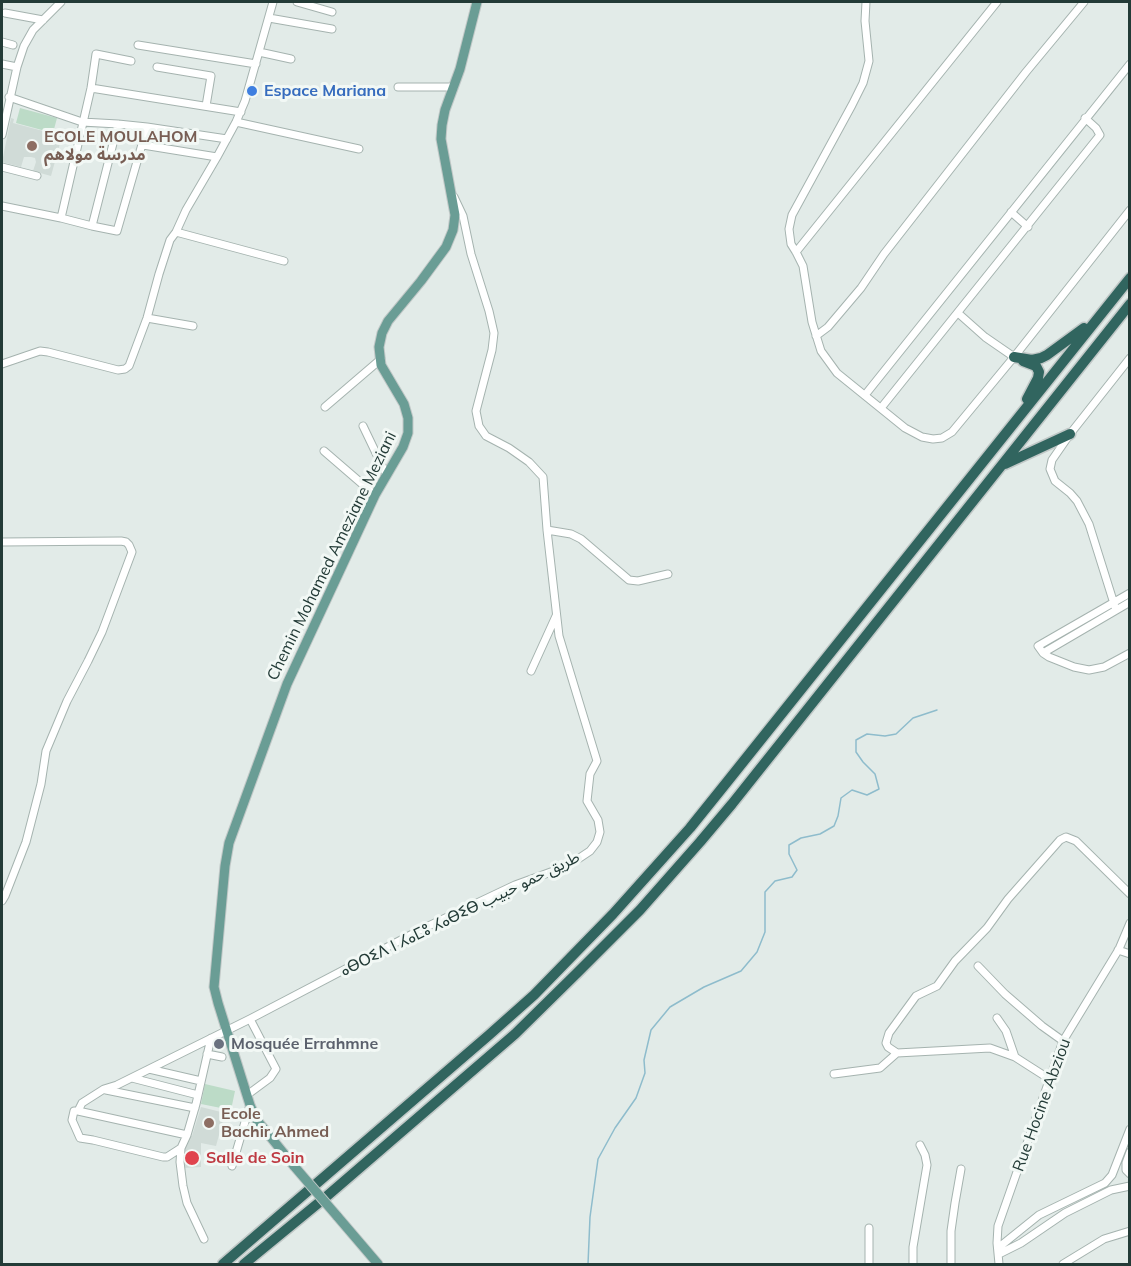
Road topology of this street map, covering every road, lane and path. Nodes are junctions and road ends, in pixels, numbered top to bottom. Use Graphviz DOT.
graph roads {
  1 [pos="61,2"];
  2 [pos="273,2"];
  3 [pos="297,2"];
  4 [pos="477,2"];
  5 [pos="866,2"];
  6 [pos="997,2"];
  7 [pos="1084,2"];
  8 [pos="332,12"];
  9 [pos="5,13"];
  10 [pos="269,18"];
  11 [pos="43,20"];
  12 [pos="332,29"];
  13 [pos="2,42"];
  14 [pos="13,45"];
  15 [pos="138,45"];
  16 [pos="259,52"];
  17 [pos="291,59"];
  18 [pos="131,61"];
  19 [pos="2,64"];
  20 [pos="256,64"];
  21 [pos="1130,64"];
  22 [pos="17,67"];
  23 [pos="157,67"];
  24 [pos="91,87"];
  25 [pos="398,87"];
  26 [pos="454,87"];
  27 [pos="9,97"];
  28 [pos="206,106"];
  29 [pos="241,112"];
  30 [pos="1085,118"];
  31 [pos="82,122"];
  32 [pos="236,122"];
  33 [pos="118,124"];
  34 [pos="147,127"];
  35 [pos="2,135"];
  36 [pos="227,139"];
  37 [pos="142,145"];
  38 [pos="359,149"];
  39 [pos="218,157"];
  40 [pos="2,167"];
  41 [pos="37,176"];
  42 [pos="451,192"];
  43 [pos="2,206"];
  44 [pos="1130,210"];
  45 [pos="1011,212"];
  46 [pos="61,218"];
  47 [pos="92,226"];
  48 [pos="1028,226"];
  49 [pos="176,232"];
  50 [pos="796,252"];
  51 [pos="284,261"];
  52 [pos="1130,278"];
  53 [pos="1130,304"];
  54 [pos="958,313"];
  55 [pos="1099,317"];
  56 [pos="147,318"];
  57 [pos="193,326"];
  58 [pos="816,336"];
  59 [pos="1014,357"];
  60 [pos="1130,358"];
  61 [pos="381,359"];
  62 [pos="2,364"];
  63 [pos="865,395"];
  64 [pos="325,407"];
  65 [pos="881,408"];
  66 [pos="1015,421"];
  67 [pos="363,426"];
  68 [pos="1070,434"];
  69 [pos="324,451"];
  70 [pos="1002,465"];
  71 [pos="386,474"];
  72 [pos="375,495"];
  73 [pos="547,530"];
  74 [pos="2,542"];
  75 [pos="668,574"];
  76 [pos="1130,593"];
  77 [pos="1114,602"];
  78 [pos="1130,602"];
  79 [pos="1116,610"];
  80 [pos="557,615"];
  81 [pos="1040,649"];
  82 [pos="1130,653"];
  83 [pos="531,671"];
  84 [pos="1130,894"];
  85 [pos="2,901"];
  86 [pos="1130,923"];
  87 [pos="1118,950"];
  88 [pos="1130,954"];
  89 [pos="978,966"];
  90 [pos="997,1018"];
  91 [pos="250,1019"];
  92 [pos="227,1030"];
  93 [pos="211,1038"];
  94 [pos="1064,1041"];
  95 [pos="897,1053"];
  96 [pos="207,1054"];
  97 [pos="222,1057"];
  98 [pos="1016,1057"];
  99 [pos="149,1069"];
  100 [pos="834,1074"];
  101 [pos="132,1078"];
  102 [pos="1051,1080"];
  103 [pos="201,1081"];
  104 [pos="104,1089"];
  105 [pos="198,1095"];
  106 [pos="247,1095"];
  107 [pos="250,1105"];
  108 [pos="195,1108"];
  109 [pos="78,1111"];
  110 [pos="1130,1129"];
  111 [pos="187,1135"];
  112 [pos="920,1145"];
  113 [pos="182,1148"];
  114 [pos="1130,1152"];
  115 [pos="232,1166"];
  116 [pos="961,1169"];
  117 [pos="1130,1174"];
  118 [pos="1130,1186"];
  119 [pos="869,1228"];
  120 [pos="1130,1231"];
  121 [pos="204,1239"];
  122 [pos="998,1251"];
  123 [pos="223,1264"];
  124 [pos="244,1264"];
  125 [pos="378,1264"];
  126 [pos="869,1264"];
  127 [pos="913,1264"];
  128 [pos="951,1264"];
  129 [pos="999,1264"];
  130 [pos="1063,1264"];
  1 -- 11 [label="street"];
  2 -- 10 [label="street"];
  3 -- 8 [label="street"];
  4 -- 26 [label="main road, Chemin Mohamed Ameziane Meziani"];
  5 -- 50 [label="street"];
  6 -- 50 [label="street"];
  7 -- 58 [label="street"];
  9 -- 11 [label="street"];
  10 -- 12 [label="street"];
  10 -- 16 [label="street"];
  11 -- 22 [label="street"];
  13 -- 14 [label="street"];
  15 -- 20 [label="street"];
  16 -- 17 [label="street"];
  16 -- 20 [label="street"];
  18 -- 24 [label="street"];
  19 -- 22 [label="street"];
  20 -- 29 [label="street"];
  21 -- 30 [label="street"];
  22 -- 27 [label="street"];
  23 -- 28 [label="street"];
  24 -- 28 [label="street"];
  24 -- 31 [label="street"];
  25 -- 26 [label="street"];
  26 -- 42 [label="main road, Chemin Mohamed Ameziane Meziani"];
  27 -- 31 [label="street"];
  27 -- 35 [label="street"];
  28 -- 29 [label="street"];
  29 -- 32 [label="street"];
  30 -- 45 [label="street"];
  30 -- 48 [label="street"];
  31 -- 33 [label="street"];
  31 -- 46 [label="street"];
  32 -- 36 [label="street"];
  32 -- 38 [label="street"];
  33 -- 34 [label="street"];
  33 -- 47 [label="street"];
  34 -- 36 [label="street"];
  34 -- 37 [label="street"];
  36 -- 39 [label="street"];
  37 -- 39 [label="street"];
  37 -- 47 [label="street"];
  39 -- 49 [label="street"];
  40 -- 41 [label="street"];
  42 -- 61 [label="main road, Chemin Mohamed Ameziane Meziani"];
  42 -- 73 [label="street, ⴰⴱⵔⵉⴷ ⵏ ⵃⴰⵎⵓ ⵃⴰⴱⵉⴱ طريق حمو حبيب"];
  43 -- 46 [label="street"];
  44 -- 59 [label="street"];
  45 -- 48 [label="street"];
  45 -- 63 [label="street"];
  46 -- 47 [label="street"];
  48 -- 54 [label="street"];
  49 -- 51 [label="street"];
  49 -- 56 [label="street"];
  50 -- 58 [label="street"];
  52 -- 55 [label="highway"];
  53 -- 70 [label="highway"];
  54 -- 59 [label="street"];
  54 -- 65 [label="street"];
  55 -- 59 [label="highway"];
  55 -- 66 [label="highway"];
  56 -- 57 [label="street"];
  56 -- 62 [label="street"];
  58 -- 63 [label="street"];
  59 -- 65 [label="street"];
  59 -- 66 [label="highway"];
  60 -- 68 [label="street"];
  61 -- 64 [label="street"];
  61 -- 71 [label="main road, Chemin Mohamed Ameziane Meziani"];
  63 -- 65 [label="street"];
  66 -- 123 [label="highway"];
  67 -- 71 [label="street"];
  68 -- 70 [label="highway"];
  68 -- 77 [label="street"];
  69 -- 72 [label="street"];
  70 -- 124 [label="highway"];
  71 -- 72 [label="main road, Chemin Mohamed Ameziane Meziani"];
  72 -- 92 [label="main road, Chemin Mohamed Ameziane Meziani"];
  73 -- 75 [label="street"];
  73 -- 80 [label="street, ⴰⴱⵔⵉⴷ ⵏ ⵃⴰⵎⵓ ⵃⴰⴱⵉⴱ طريق حمو حبيب"];
  74 -- 85 [label="street"];
  76 -- 77 [label="street"];
  77 -- 79 [label="street"];
  77 -- 81 [label="street"];
  78 -- 79 [label="street"];
  79 -- 81 [label="street"];
  80 -- 83 [label="street"];
  80 -- 91 [label="street, ⴰⴱⵔⵉⴷ ⵏ ⵃⴰⵎⵓ ⵃⴰⴱⵉⴱ طريق حمو حبيب"];
  81 -- 82 [label="street"];
  84 -- 95 [label="street"];
  86 -- 87 [label="street, Rue Hocine Abziou"];
  87 -- 88 [label="street"];
  87 -- 94 [label="street, Rue Hocine Abziou"];
  89 -- 94 [label="street"];
  90 -- 98 [label="street"];
  91 -- 92 [label="street, ⴰⴱⵔⵉⴷ ⵏ ⵃⴰⵎⵓ ⵃⴰⴱⵉⴱ طريق حمو حبيب"];
  91 -- 106 [label="street"];
  92 -- 93 [label="street, ⴰⴱⵔⵉⴷ ⵏ ⵃⴰⵎⵓ ⵃⴰⴱⵉⴱ طريق حمو حبيب"];
  92 -- 106 [label="main road, Chemin Mohamed Ameziane Meziani"];
  93 -- 96 [label="street"];
  93 -- 99 [label="street, ⴰⴱⵔⵉⴷ ⵏ ⵃⴰⵎⵓ ⵃⴰⴱⵉⴱ طريق حمو حبيب"];
  94 -- 102 [label="street, Rue Hocine Abziou"];
  95 -- 98 [label="street"];
  95 -- 100 [label="street"];
  96 -- 97 [label="street"];
  96 -- 103 [label="street"];
  98 -- 102 [label="street"];
  99 -- 101 [label="street, ⴰⴱⵔⵉⴷ ⵏ ⵃⴰⵎⵓ ⵃⴰⴱⵉⴱ طريق حمو حبيب"];
  99 -- 103 [label="street"];
  101 -- 104 [label="street, ⴰⴱⵔⵉⴷ ⵏ ⵃⴰⵎⵓ ⵃⴰⴱⵉⴱ طريق حمو حبيب"];
  101 -- 105 [label="street"];
  102 -- 122 [label="street, Rue Hocine Abziou"];
  103 -- 105 [label="street"];
  104 -- 108 [label="street"];
  104 -- 109 [label="street, ⴰⴱⵔⵉⴷ ⵏ ⵃⴰⵎⵓ ⵃⴰⴱⵉⴱ طريق حمو حبيب"];
  105 -- 108 [label="street"];
  106 -- 107 [label="main road, Chemin Mohamed Ameziane Meziani"];
  107 -- 115 [label="street"];
  107 -- 125 [label="main road, Chemin Mohamed Ameziane Meziani, bridge"];
  108 -- 111 [label="street"];
  109 -- 111 [label="street"];
  109 -- 113 [label="street"];
  110 -- 122 [label="street"];
  111 -- 113 [label="street"];
  112 -- 127 [label="street"];
  113 -- 121 [label="street"];
  114 -- 117 [label="street"];
  116 -- 128 [label="street"];
  118 -- 122 [label="street"];
  119 -- 126 [label="street"];
  120 -- 130 [label="street"];
  122 -- 129 [label="street, Rue Hocine Abziou"];
}
